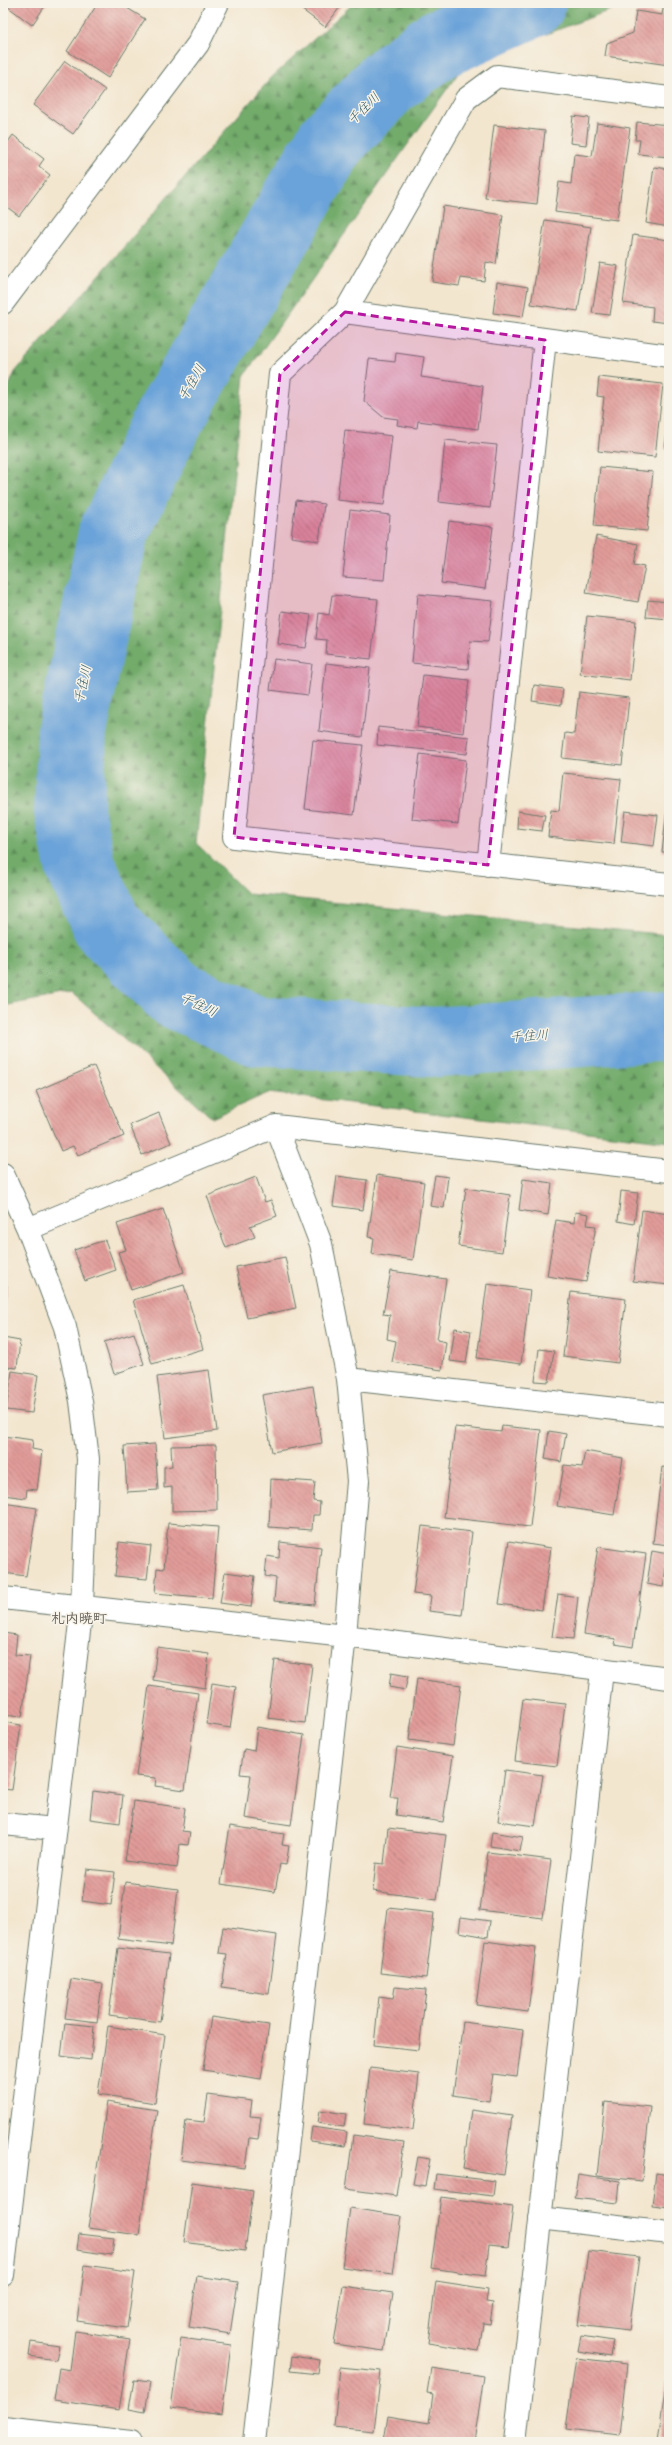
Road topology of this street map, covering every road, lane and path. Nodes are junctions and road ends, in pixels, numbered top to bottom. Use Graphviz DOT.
graph roads {
  1 [pos="218,3"];
  2 [pos="669,98"];
  3 [pos="3,303"];
  4 [pos="345,312"];
  5 [pos="545,340"];
  6 [pos="669,356"];
  7 [pos="488,865"];
  8 [pos="669,884"];
  9 [pos="276,1126"];
  10 [pos="669,1171"];
  11 [pos="3,1174"];
  12 [pos="28,1230"];
  13 [pos="348,1379"];
  14 [pos="669,1414"];
  15 [pos="3,1598"];
  16 [pos="82,1606"];
  17 [pos="345,1636"];
  18 [pos="602,1671"];
  19 [pos="669,1678"];
  20 [pos="3,1824"];
  21 [pos="55,1829"];
  22 [pos="540,2218"];
  23 [pos="669,2233"];
  24 [pos="3,2275"];
  25 [pos="3,2428"];
  26 [pos="131,2442"];
  27 [pos="254,2442"];
  28 [pos="514,2442"];
  1 -- 3 [label="street"];
  2 -- 4 [label="street"];
  4 -- 5 [label="street"];
  4 -- 7 [label="street"];
  5 -- 6 [label="street"];
  5 -- 7 [label="street"];
  7 -- 8 [label="street"];
  9 -- 10 [label="street"];
  9 -- 12 [label="street"];
  9 -- 13 [label="street"];
  11 -- 12 [label="street"];
  12 -- 16 [label="street"];
  13 -- 14 [label="street"];
  13 -- 17 [label="street"];
  15 -- 16 [label="street"];
  16 -- 17 [label="street"];
  16 -- 21 [label="street"];
  17 -- 18 [label="street"];
  17 -- 27 [label="street"];
  18 -- 19 [label="street"];
  18 -- 22 [label="street"];
  20 -- 21 [label="street"];
  21 -- 24 [label="street"];
  22 -- 23 [label="street"];
  22 -- 28 [label="street"];
  25 -- 26 [label="street"];
}
